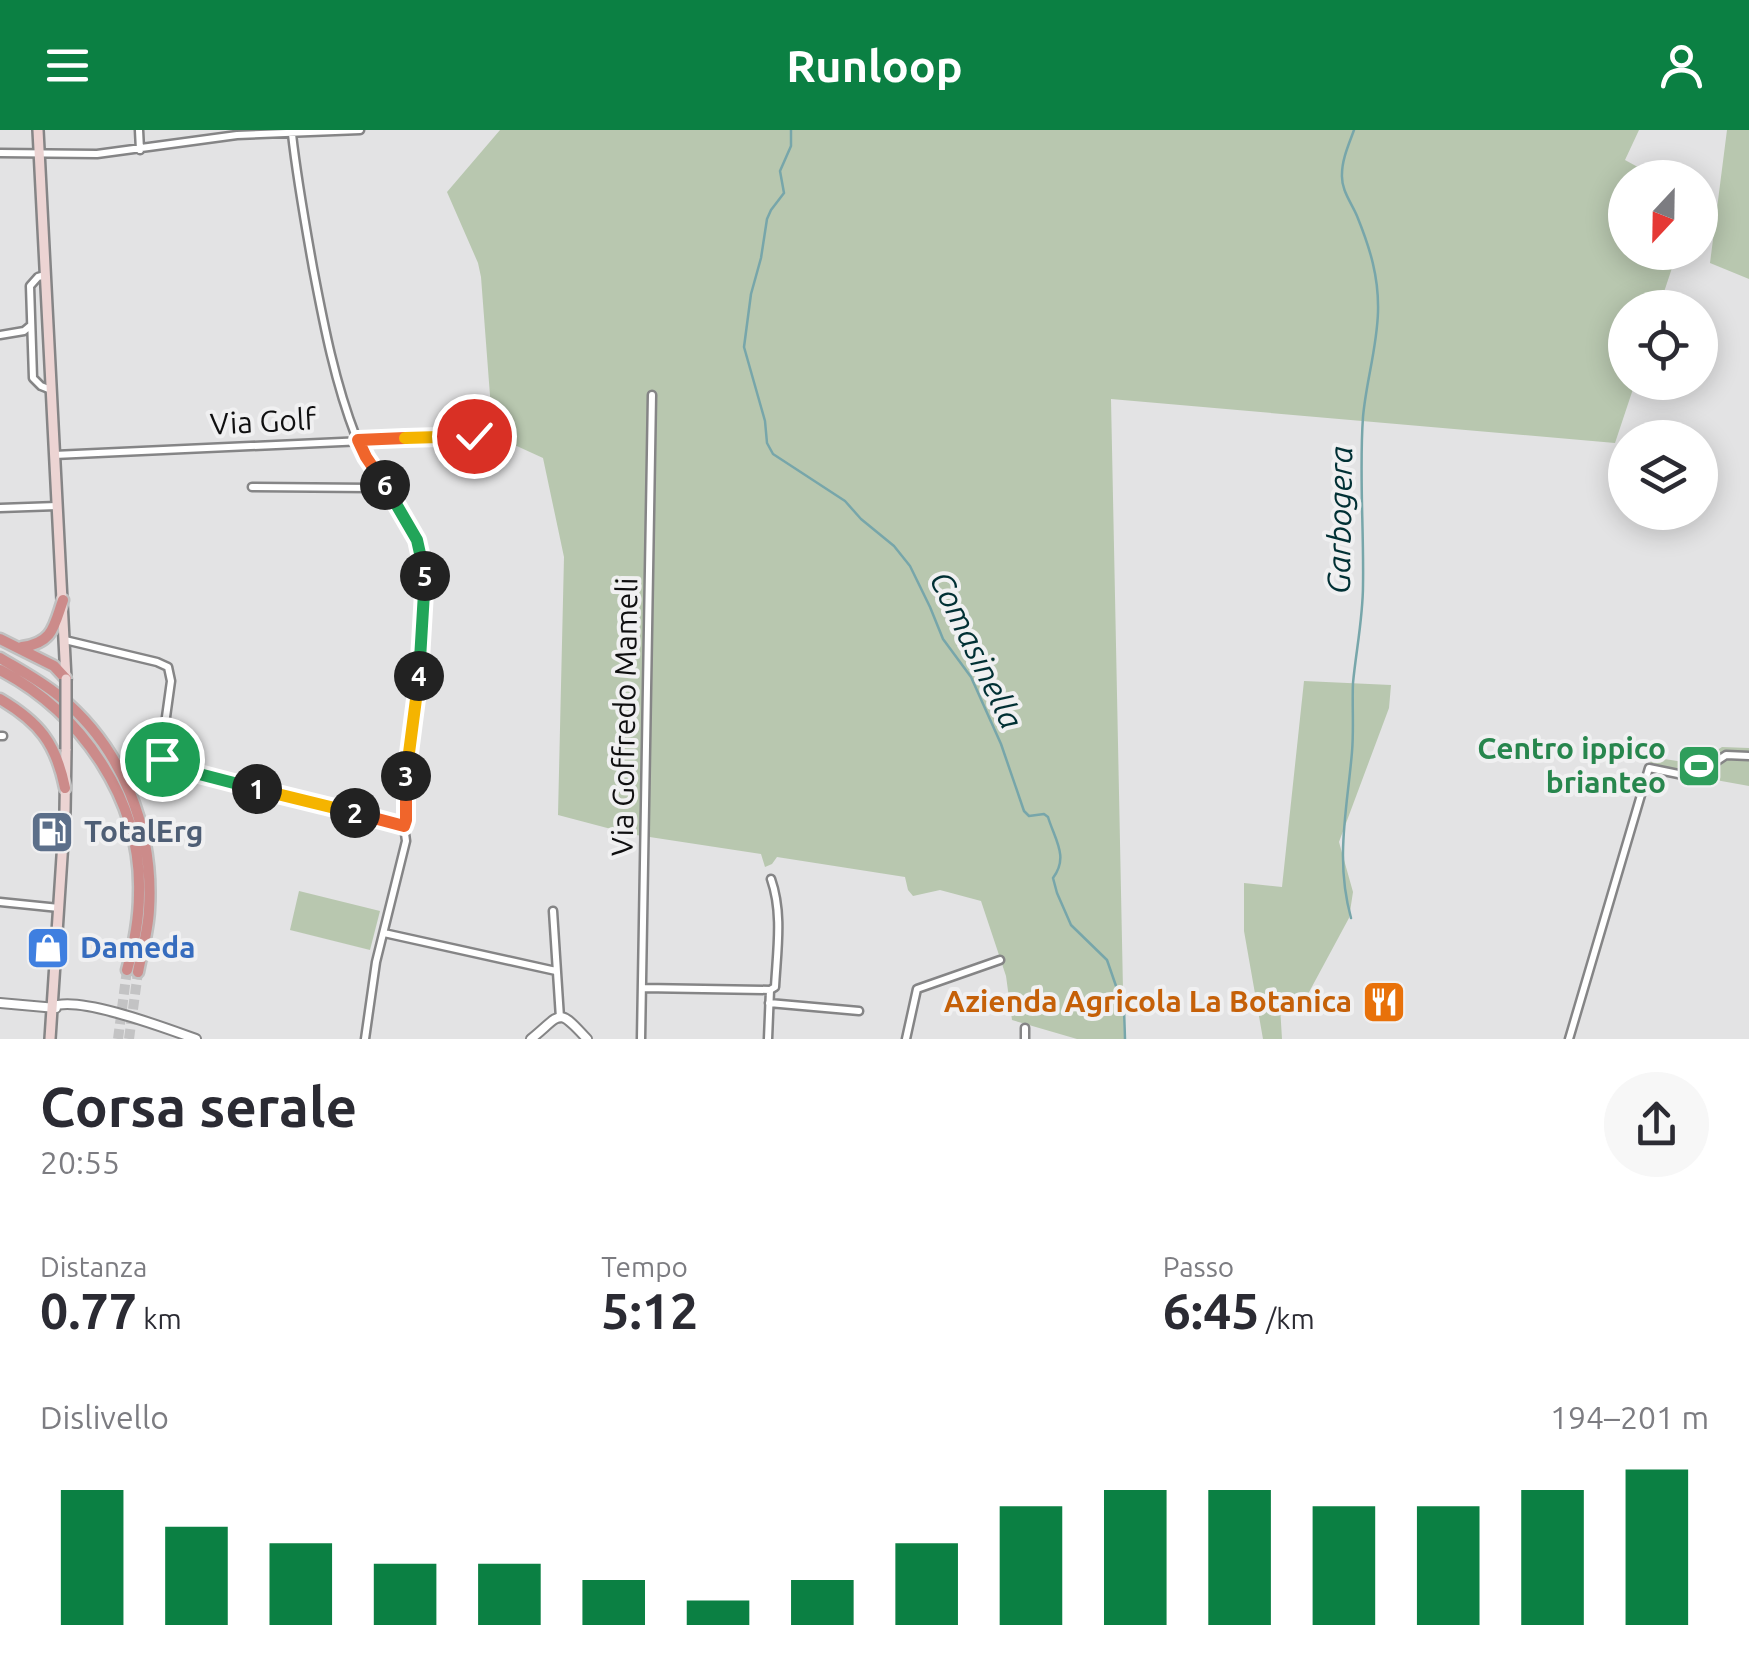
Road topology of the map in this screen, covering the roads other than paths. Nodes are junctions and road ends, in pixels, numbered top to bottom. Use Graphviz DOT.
graph roads {
  1 [pos="38,130"];
  2 [pos="139,130"];
  3 [pos="360,130"];
  4 [pos="259,132"];
  5 [pos="292,134"];
  6 [pos="140,150"];
  7 [pos="0,153"];
  8 [pos="40,154"];
  9 [pos="46,275"];
  10 [pos="30,326"];
  11 [pos="12,334"];
  12 [pos="0,335"];
  13 [pos="31,341"];
  14 [pos="51,390"];
  15 [pos="652,395"];
  16 [pos="474,436"];
  17 [pos="358,440"];
  18 [pos="54,455"];
  19 [pos="386,485"];
  20 [pos="252,487"];
  21 [pos="57,506"];
  22 [pos="0,508"];
  23 [pos="63,600"];
  24 [pos="0,639"];
  25 [pos="65,640"];
  26 [pos="20,647"];
  27 [pos="0,658"];
  28 [pos="0,670"];
  29 [pos="66,679"];
  30 [pos="0,699"];
  31 [pos="1749,756"];
  32 [pos="65,788"];
  33 [pos="404,826"];
  34 [pos="771,878"];
  35 [pos="0,902"];
  36 [pos="59,908"];
  37 [pos="553,911"];
  38 [pos="384,932"];
  39 [pos="1000,960"];
  40 [pos="556,971"];
  41 [pos="643,988"];
  42 [pos="770,990"];
  43 [pos="769,1002"];
  44 [pos="0,1003"];
  45 [pos="52,1007"];
  46 [pos="859,1011"];
  47 [pos="560,1018"];
  48 [pos="1025,1028"];
  49 [pos="50,1039"];
  50 [pos="196,1039"];
  51 [pos="364,1039"];
  52 [pos="531,1039"];
  53 [pos="587,1039"];
  54 [pos="641,1039"];
  55 [pos="768,1039"];
  56 [pos="906,1039"];
  57 [pos="1025,1039"];
  58 [pos="1569,1039"];
  1 -- 8 [label="main road"];
  2 -- 6 [label="street"];
  3 -- 5 [label="street"];
  4 -- 5 [label="street"];
  4 -- 6 [label="street"];
  5 -- 17 [label="street"];
  6 -- 8 [label="street"];
  7 -- 8 [label="street"];
  8 -- 9 [label="main road"];
  9 -- 10 [label="street"];
  9 -- 14 [label="main road"];
  10 -- 11 [label="street"];
  10 -- 13 [label="street"];
  11 -- 12 [label="street"];
  11 -- 13 [label="street"];
  13 -- 14 [label="street"];
  14 -- 18 [label="main road"];
  15 -- 41 [label="street, Via Goffredo Mameli"];
  16 -- 17 [label="street, Via Golf"];
  17 -- 18 [label="street, Via Golf"];
  17 -- 19 [label="street"];
  18 -- 21 [label="main road"];
  19 -- 20 [label="street"];
  19 -- 33 [label="street"];
  21 -- 22 [label="street"];
  21 -- 23 [label="main road"];
  23 -- 25 [label="main road"];
  23 -- 26 [label="highway"];
  24 -- 26 [label="highway"];
  25 -- 29 [label="main road"];
  25 -- 33 [label="street"];
  26 -- 29 [label="highway"];
  27 -- 28 [label="highway"];
  29 -- 32 [label="main road, bridge"];
  30 -- 32 [label="highway"];
  31 -- 58 [label="street"];
  32 -- 36 [label="main road"];
  33 -- 38 [label="street"];
  34 -- 42 [label="street"];
  35 -- 36 [label="street"];
  36 -- 45 [label="main road"];
  37 -- 40 [label="street"];
  38 -- 40 [label="street"];
  38 -- 51 [label="street"];
  39 -- 56 [label="street"];
  40 -- 47 [label="street"];
  41 -- 42 [label="street"];
  41 -- 54 [label="street, Via Goffredo Mameli"];
  42 -- 43 [label="street"];
  43 -- 46 [label="street"];
  43 -- 55 [label="street"];
  44 -- 45 [label="street"];
  45 -- 49 [label="main road"];
  45 -- 50 [label="street"];
  47 -- 52 [label="street"];
  47 -- 53 [label="street"];
  48 -- 57 [label="street"];
}
